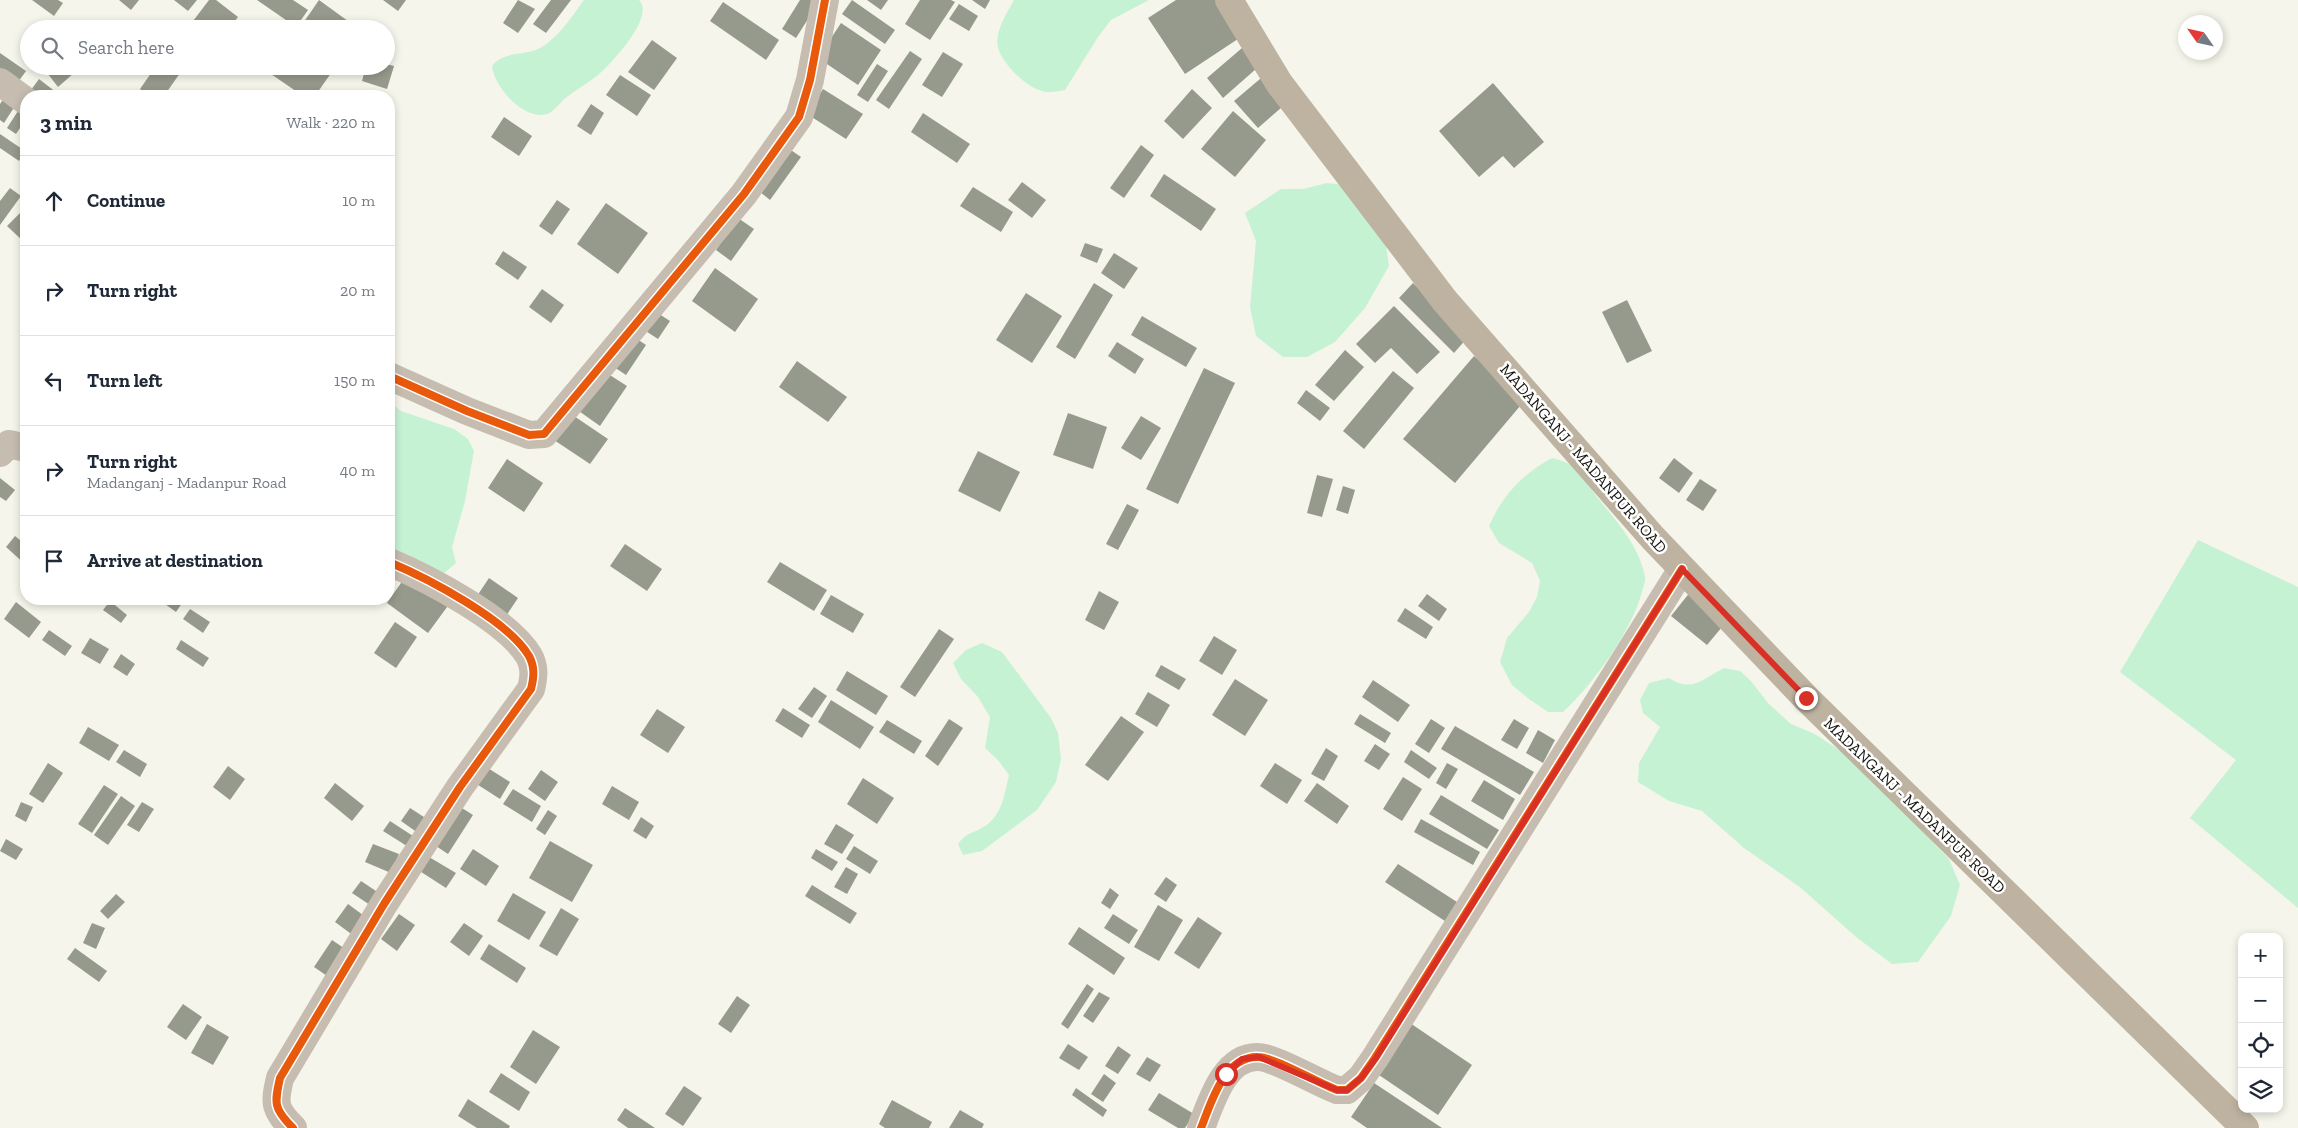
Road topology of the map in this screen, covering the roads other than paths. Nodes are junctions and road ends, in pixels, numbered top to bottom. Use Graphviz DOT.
graph roads {
  1 [pos="825,0"];
  2 [pos="1228,0"];
  3 [pos="0,82"];
  4 [pos="20,97"];
  5 [pos="395,379"];
  6 [pos="20,447"];
  7 [pos="0,452"];
  8 [pos="395,565"];
  9 [pos="1682,569"];
  10 [pos="281,1122"];
  11 [pos="1201,1128"];
  12 [pos="2245,1128"];
  1 -- 5 [label="street"];
  2 -- 9 [label="main road, MADANGANJ - MADANPUR ROAD"];
  3 -- 4 [label="street"];
  6 -- 7 [label="street"];
  8 -- 10 [label="street"];
  9 -- 11 [label="street"];
  9 -- 12 [label="main road, MADANGANJ - MADANPUR ROAD"];
}
